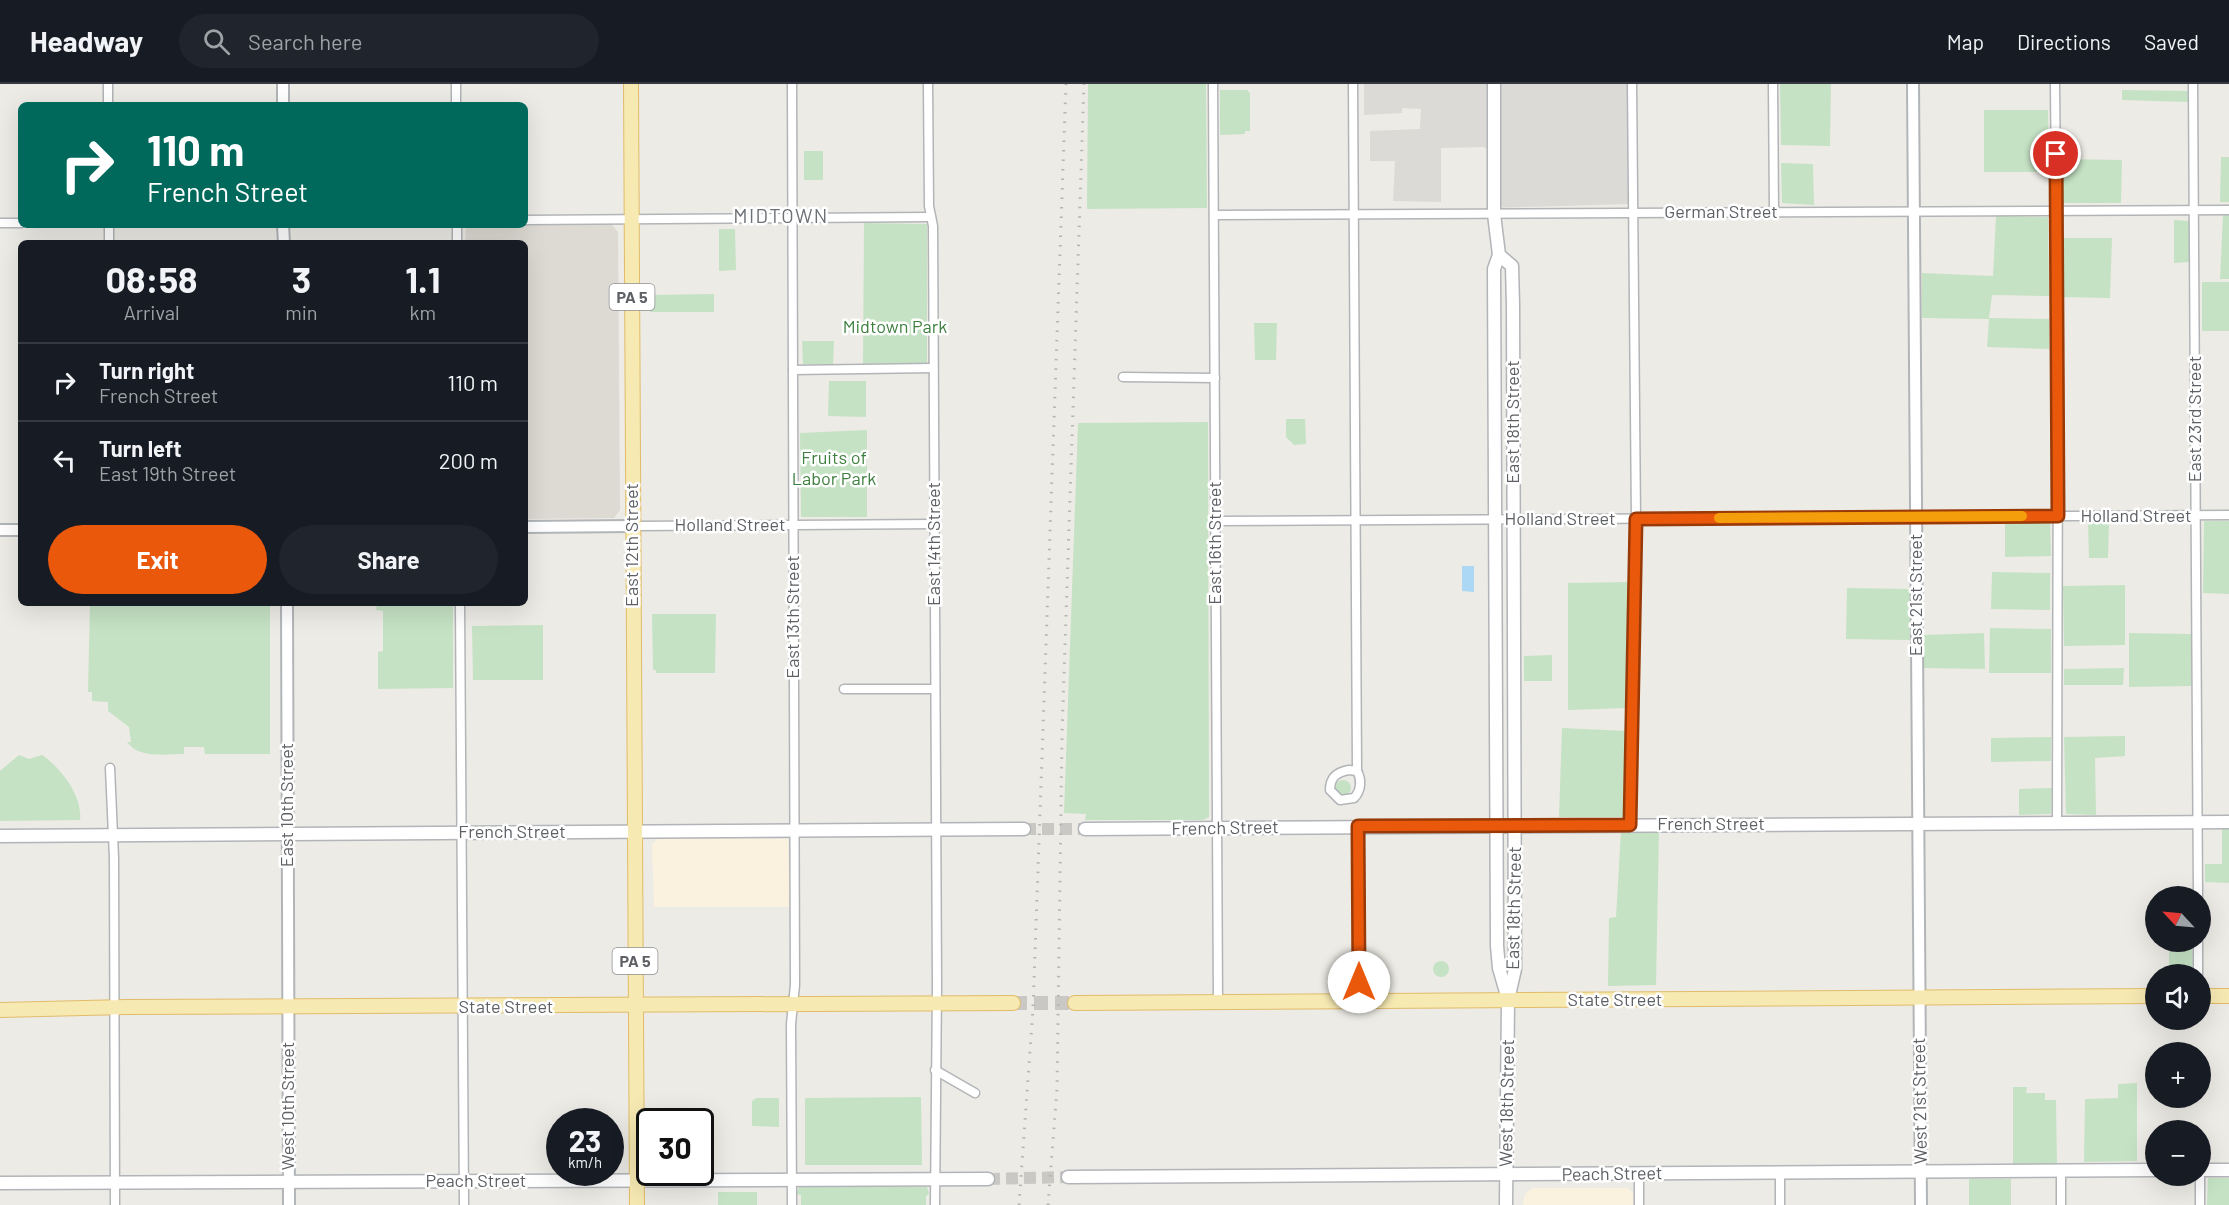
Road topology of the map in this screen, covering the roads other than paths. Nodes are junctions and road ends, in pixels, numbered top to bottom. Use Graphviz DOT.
graph roads {
  1 [pos="108,84"];
  2 [pos="283,84"];
  3 [pos="456,84"];
  4 [pos="631,84"];
  5 [pos="792,84"];
  6 [pos="928,84"];
  7 [pos="1213,84"];
  8 [pos="1353,84"];
  9 [pos="1494,84"];
  10 [pos="1632,84"];
  11 [pos="1773,84"];
  12 [pos="1913,84"];
  13 [pos="2055,84"];
  14 [pos="2193,84"];
  15 [pos="108,102"];
  16 [pos="283,102"];
  17 [pos="456,102"];
  18 [pos="2194,210"];
  19 [pos="2229,210"];
  20 [pos="1914,211"];
  21 [pos="2056,211"];
  22 [pos="1774,212"];
  23 [pos="1633,213"];
  24 [pos="1494,214"];
  25 [pos="1214,215"];
  26 [pos="1353,215"];
  27 [pos="931,217"];
  28 [pos="792,218"];
  29 [pos="632,219"];
  30 [pos="528,220"];
  31 [pos="0,223"];
  32 [pos="18,223"];
  33 [pos="1499,255"];
  34 [pos="933,368"];
  35 [pos="793,370"];
  36 [pos="1123,377"];
  37 [pos="1215,378"];
  38 [pos="2196,515"];
  39 [pos="2229,515"];
  40 [pos="2058,516"];
  41 [pos="1916,517"];
  42 [pos="1495,519"];
  43 [pos="1514,519"];
  44 [pos="1636,519"];
  45 [pos="1356,520"];
  46 [pos="1215,521"];
  47 [pos="934,524"];
  48 [pos="793,525"];
  49 [pos="528,526"];
  50 [pos="632,526"];
  51 [pos="0,530"];
  52 [pos="18,530"];
  53 [pos="287,606"];
  54 [pos="459,606"];
  55 [pos="844,689"];
  56 [pos="935,689"];
  57 [pos="110,768"];
  58 [pos="1357,771"];
  59 [pos="2198,822"];
  60 [pos="2229,822"];
  61 [pos="2057,823"];
  62 [pos="1918,824"];
  63 [pos="1630,825"];
  64 [pos="1358,826"];
  65 [pos="1496,826"];
  66 [pos="1515,826"];
  67 [pos="1217,828"];
  68 [pos="1024,829"];
  69 [pos="1085,829"];
  70 [pos="936,830"];
  71 [pos="634,831"];
  72 [pos="794,831"];
  73 [pos="461,832"];
  74 [pos="287,834"];
  75 [pos="0,836"];
  76 [pos="112,836"];
  77 [pos="2198,886"];
  78 [pos="2145,996"];
  79 [pos="2211,996"];
  80 [pos="2229,996"];
  81 [pos="1919,998"];
  82 [pos="1508,1000"];
  83 [pos="1359,1001"];
  84 [pos="1218,1002"];
  85 [pos="1013,1003"];
  86 [pos="1075,1003"];
  87 [pos="937,1004"];
  88 [pos="793,1005"];
  89 [pos="635,1006"];
  90 [pos="288,1007"];
  91 [pos="462,1007"];
  92 [pos="114,1008"];
  93 [pos="0,1010"];
  94 [pos="935,1070"];
  95 [pos="975,1093"];
  96 [pos="636,1108"];
  97 [pos="2145,1170"];
  98 [pos="2211,1170"];
  99 [pos="2229,1170"];
  100 [pos="2061,1171"];
  101 [pos="1780,1172"];
  102 [pos="1921,1172"];
  103 [pos="1639,1173"];
  104 [pos="1507,1175"];
  105 [pos="1068,1178"];
  106 [pos="988,1179"];
  107 [pos="935,1180"];
  108 [pos="288,1181"];
  109 [pos="464,1181"];
  110 [pos="792,1181"];
  111 [pos="115,1182"];
  112 [pos="636,1182"];
  113 [pos="714,1182"];
  114 [pos="0,1183"];
  115 [pos="637,1186"];
  116 [pos="2200,1186"];
  117 [pos="115,1205"];
  118 [pos="289,1205"];
  119 [pos="464,1205"];
  120 [pos="637,1205"];
  121 [pos="792,1205"];
  122 [pos="935,1205"];
  123 [pos="1506,1205"];
  124 [pos="1639,1205"];
  125 [pos="1780,1205"];
  126 [pos="1921,1205"];
  127 [pos="2061,1205"];
  128 [pos="2200,1205"];
  1 -- 15 [label="street"];
  2 -- 16 [label="street"];
  3 -- 17 [label="street"];
  4 -- 29 [label="main road, East 12th Street / PA 5"];
  5 -- 28 [label="street, East 13th Street"];
  6 -- 27 [label="street, East 14th Street"];
  7 -- 25 [label="street, East 16th Street"];
  8 -- 26 [label="street"];
  9 -- 24 [label="main road, East 18th Street"];
  10 -- 23 [label="street"];
  11 -- 22 [label="street"];
  12 -- 20 [label="street, East 21st Street"];
  13 -- 21 [label="street"];
  14 -- 18 [label="street, East 23rd Street"];
  18 -- 19 [label="street, German Street"];
  18 -- 21 [label="street, German Street"];
  18 -- 38 [label="street, East 23rd Street"];
  20 -- 21 [label="street, German Street"];
  20 -- 22 [label="street, German Street"];
  20 -- 41 [label="street, East 21st Street"];
  21 -- 40 [label="street"];
  22 -- 23 [label="street, German Street"];
  23 -- 24 [label="street, German Street"];
  23 -- 44 [label="street"];
  24 -- 26 [label="street, German Street"];
  24 -- 33 [label="main road, East 18th Street"];
  25 -- 26 [label="street, German Street"];
  25 -- 37 [label="street, East 16th Street"];
  26 -- 45 [label="street"];
  27 -- 28 [label="street"];
  27 -- 34 [label="street, East 14th Street"];
  28 -- 29 [label="street"];
  28 -- 35 [label="street, East 13th Street"];
  29 -- 30 [label="street"];
  29 -- 50 [label="main road, East 12th Street / PA 5"];
  31 -- 32 [label="street"];
  33 -- 42 [label="main road, East 18th Street"];
  33 -- 43 [label="main road, East 18th Street"];
  34 -- 35 [label="street"];
  34 -- 47 [label="street, East 14th Street"];
  35 -- 48 [label="street, East 13th Street"];
  36 -- 37 [label="street"];
  37 -- 46 [label="street, East 16th Street"];
  38 -- 39 [label="street, Holland Street"];
  38 -- 40 [label="street, Holland Street"];
  38 -- 59 [label="street, East 23rd Street"];
  40 -- 41 [label="street, Holland Street"];
  40 -- 61 [label="street"];
  41 -- 44 [label="street, Holland Street"];
  41 -- 62 [label="street, East 21st Street"];
  42 -- 43 [label="street, Holland Street"];
  42 -- 45 [label="street, Holland Street"];
  42 -- 65 [label="main road, East 18th Street"];
  43 -- 44 [label="street, Holland Street"];
  43 -- 66 [label="main road, East 18th Street"];
  44 -- 63 [label="street"];
  45 -- 46 [label="street, Holland Street"];
  45 -- 58 [label="street"];
  46 -- 67 [label="street, East 16th Street"];
  47 -- 48 [label="street, Holland Street"];
  47 -- 56 [label="street, East 14th Street"];
  48 -- 50 [label="street, Holland Street"];
  48 -- 72 [label="street, East 13th Street"];
  49 -- 50 [label="street, Holland Street"];
  50 -- 71 [label="main road, East 12th Street / PA 5"];
  51 -- 52 [label="street"];
  53 -- 74 [label="street, East 10th Street"];
  54 -- 73 [label="street"];
  55 -- 56 [label="street"];
  56 -- 70 [label="street, East 14th Street"];
  57 -- 76 [label="street"];
  59 -- 60 [label="main road, French Street"];
  59 -- 61 [label="main road, French Street"];
  59 -- 77 [label="street, East 23rd Street"];
  61 -- 62 [label="main road, French Street"];
  62 -- 63 [label="main road, French Street"];
  62 -- 81 [label="street, East 21st Street"];
  63 -- 66 [label="main road, French Street"];
  64 -- 65 [label="main road, French Street"];
  64 -- 67 [label="main road, French Street"];
  64 -- 83 [label="street"];
  65 -- 66 [label="main road, French Street"];
  65 -- 82 [label="main road, East 18th Street"];
  66 -- 82 [label="main road, East 18th Street"];
  67 -- 69 [label="main road, French Street"];
  67 -- 84 [label="street, East 16th Street"];
  68 -- 70 [label="main road, French Street"];
  70 -- 72 [label="main road, French Street"];
  70 -- 87 [label="street, East 14th Street"];
  71 -- 72 [label="main road, French Street"];
  71 -- 73 [label="main road, French Street"];
  71 -- 89 [label="main road, East 12th Street / PA 5"];
  72 -- 88 [label="street, East 13th Street"];
  73 -- 74 [label="main road, French Street"];
  73 -- 91 [label="street"];
  74 -- 76 [label="main road, French Street"];
  74 -- 90 [label="street, East 10th Street"];
  75 -- 76 [label="main road, French Street"];
  76 -- 92 [label="street"];
  78 -- 81 [label="main road, State Street"];
  79 -- 80 [label="main road"];
  81 -- 82 [label="main road, State Street"];
  81 -- 102 [label="street, West 21st Street"];
  82 -- 83 [label="main road, State Street"];
  82 -- 104 [label="main road, West 18th Street"];
  83 -- 84 [label="main road, State Street"];
  84 -- 86 [label="main road, State Street"];
  85 -- 87 [label="main road, State Street"];
  87 -- 88 [label="main road, State Street"];
  87 -- 94 [label="street, East 14th Street"];
  88 -- 89 [label="main road, State Street"];
  88 -- 110 [label="street, East 13th Street"];
  89 -- 91 [label="main road, State Street"];
  89 -- 96 [label="main road, PA 5"];
  90 -- 91 [label="main road, State Street"];
  90 -- 92 [label="main road, State Street"];
  90 -- 108 [label="street, West 10th Street"];
  91 -- 109 [label="street"];
  92 -- 93 [label="main road, State Street"];
  92 -- 111 [label="street"];
  94 -- 95 [label="street"];
  94 -- 107 [label="street, East 14th Street"];
  97 -- 100 [label="main road, Peach Street"];
  98 -- 99 [label="main road"];
  100 -- 102 [label="main road, Peach Street"];
  100 -- 127 [label="street"];
  101 -- 102 [label="main road, Peach Street"];
  101 -- 103 [label="main road, Peach Street"];
  101 -- 125 [label="street"];
  102 -- 126 [label="street, West 21st Street"];
  103 -- 104 [label="main road, Peach Street"];
  103 -- 124 [label="street"];
  104 -- 105 [label="main road, Peach Street"];
  104 -- 123 [label="main road, West 18th Street"];
  106 -- 107 [label="main road, Peach Street"];
  107 -- 110 [label="main road, Peach Street"];
  107 -- 122 [label="street, East 14th Street"];
  108 -- 109 [label="main road, Peach Street"];
  108 -- 111 [label="main road, Peach Street"];
  108 -- 118 [label="street, West 10th Street"];
  109 -- 112 [label="main road, Peach Street"];
  109 -- 119 [label="street"];
  110 -- 113 [label="main road, Peach Street"];
  110 -- 121 [label="street, East 13th Street"];
  111 -- 114 [label="main road, Peach Street"];
  111 -- 117 [label="street"];
  115 -- 120 [label="main road, PA 5"];
  116 -- 128 [label="street"];
}
